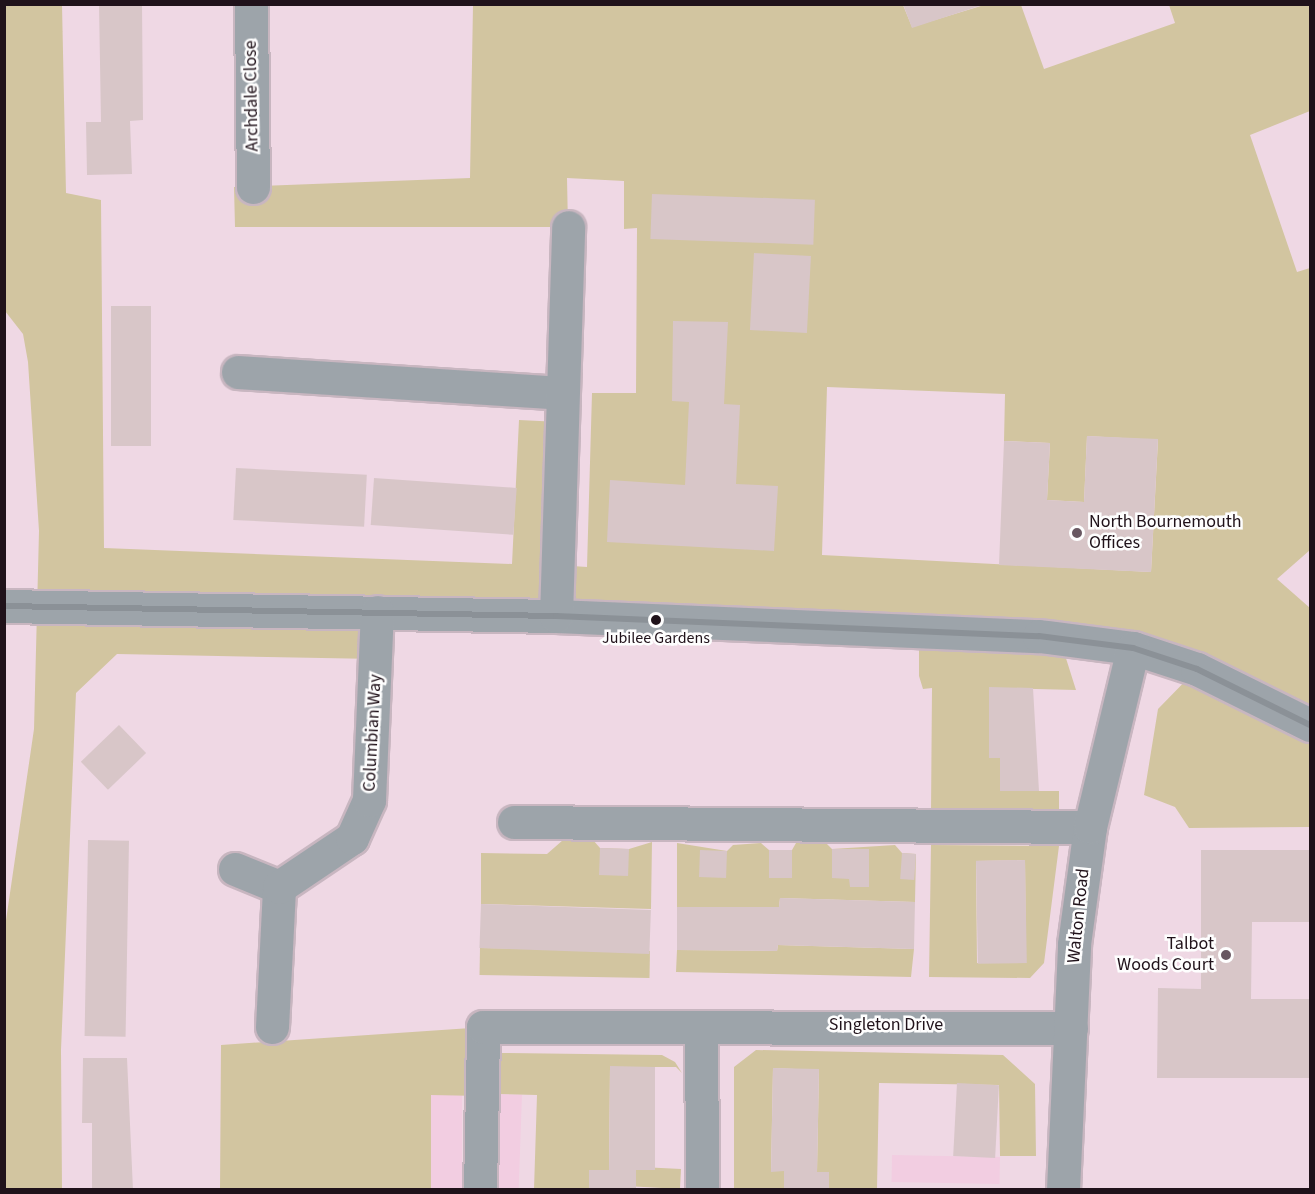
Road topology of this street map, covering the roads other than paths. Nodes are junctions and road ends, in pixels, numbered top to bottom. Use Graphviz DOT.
graph roads {
  1 [pos="251,4"];
  2 [pos="253,187"];
  3 [pos="568,227"];
  4 [pos="238,372"];
  5 [pos="560,393"];
  6 [pos="4,606"];
  7 [pos="377,612"];
  8 [pos="556,616"];
  9 [pos="1133,648"];
  10 [pos="1311,725"];
  11 [pos="514,822"];
  12 [pos="1089,827"];
  13 [pos="235,869"];
  14 [pos="279,887"];
  15 [pos="273,1027"];
  16 [pos="701,1027"];
  17 [pos="1071,1028"];
  18 [pos="480,1190"];
  19 [pos="702,1190"];
  20 [pos="1063,1190"];
  1 -- 2 [label="street, Archdale Close"];
  3 -- 5 [label="street"];
  4 -- 5 [label="street"];
  5 -- 8 [label="street"];
  6 -- 7 [label="street"];
  7 -- 8 [label="street"];
  7 -- 14 [label="street, Columbian Way"];
  8 -- 9 [label="street"];
  9 -- 10 [label="street"];
  9 -- 12 [label="street, Walton Road"];
  11 -- 12 [label="street"];
  12 -- 17 [label="street, Walton Road"];
  13 -- 14 [label="street"];
  14 -- 15 [label="street"];
  16 -- 17 [label="street, Singleton Drive"];
  16 -- 18 [label="street, Singleton Drive"];
  16 -- 19 [label="street"];
  17 -- 20 [label="street, Walton Road"];
}
